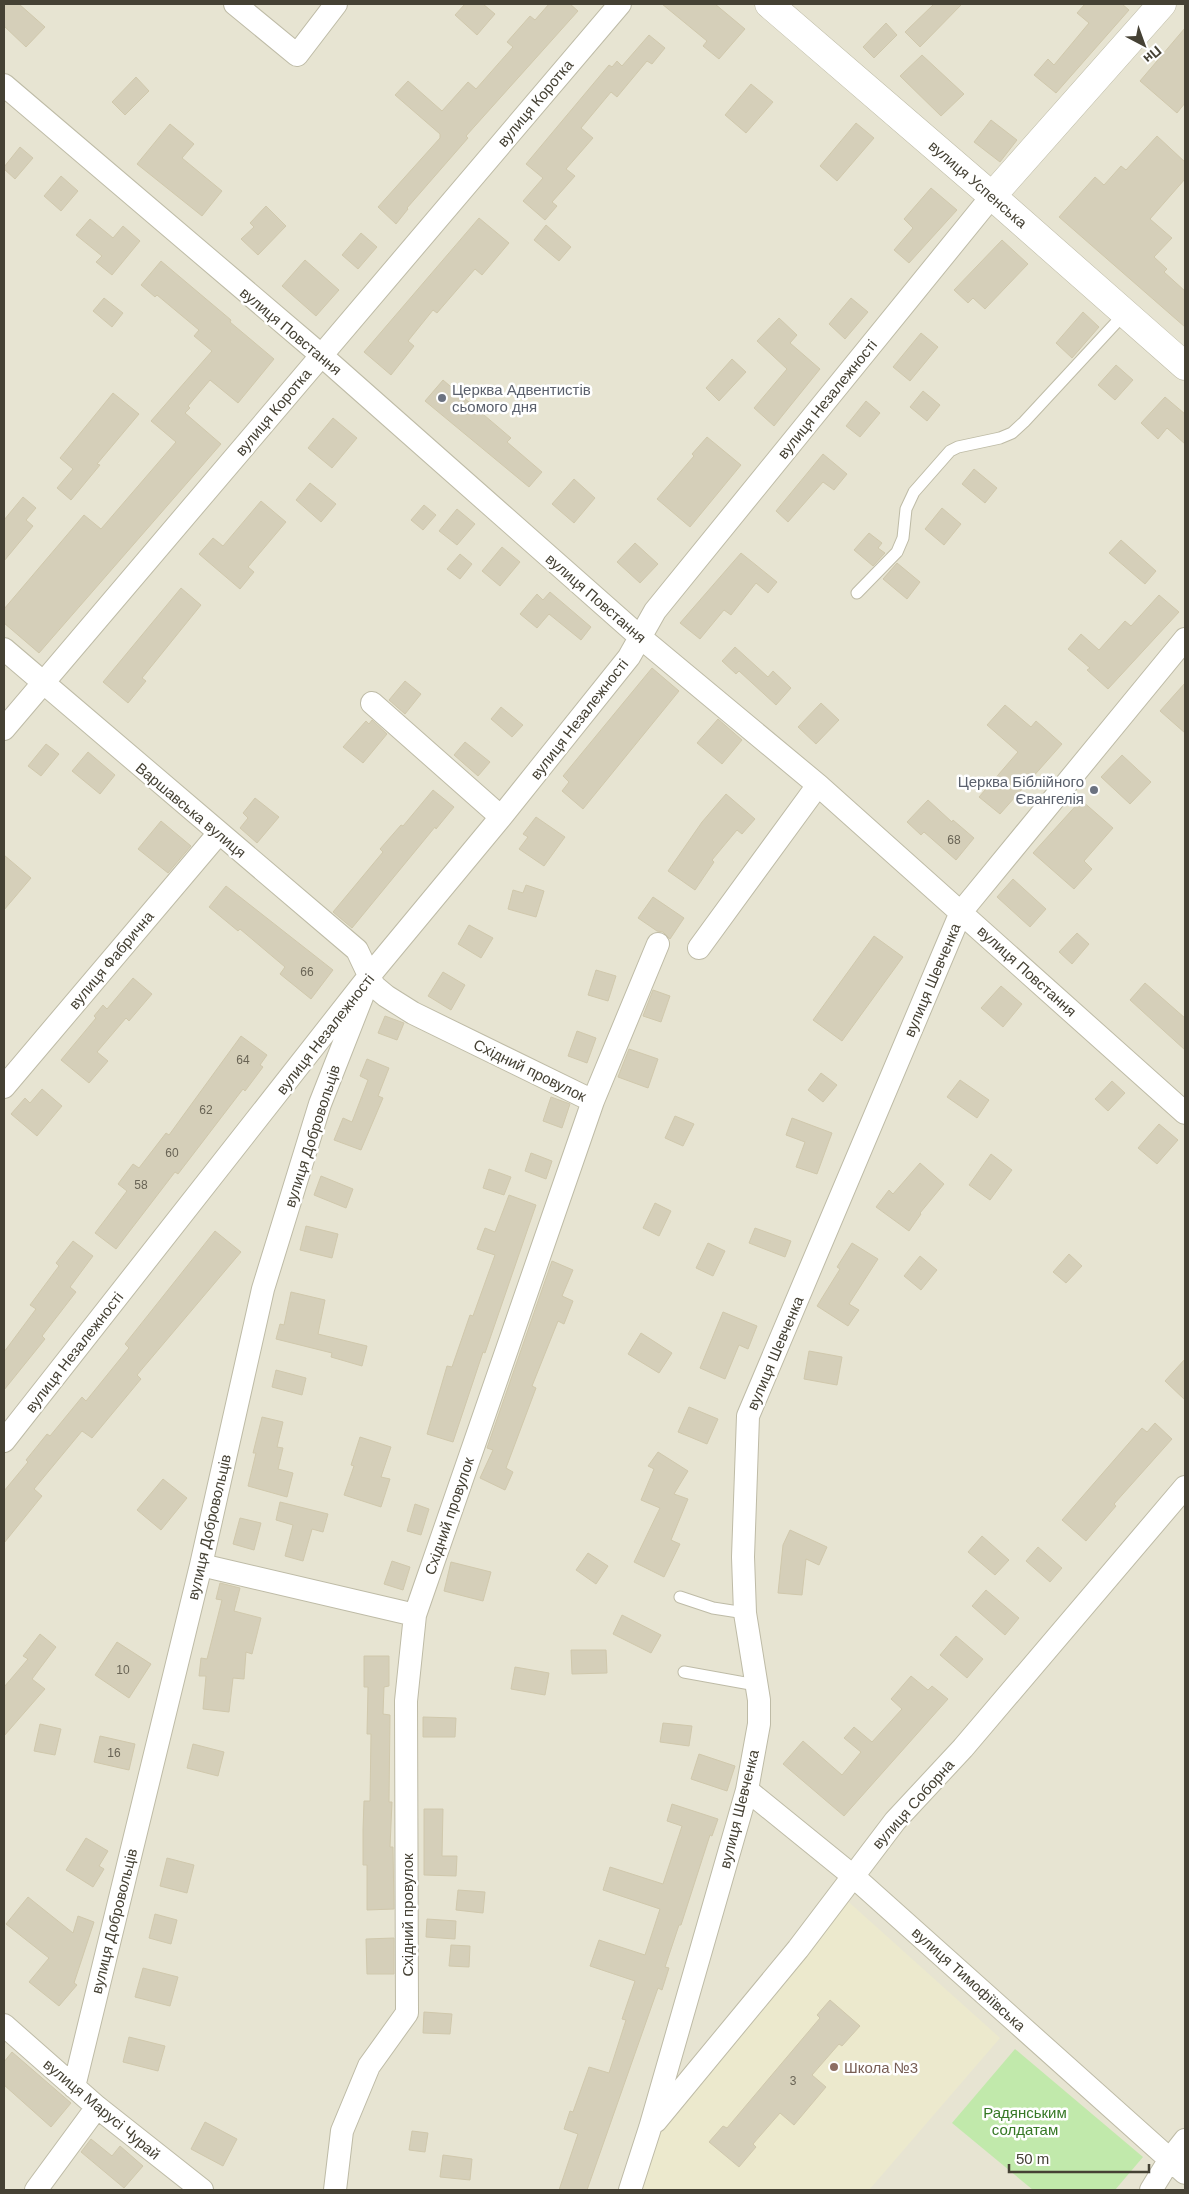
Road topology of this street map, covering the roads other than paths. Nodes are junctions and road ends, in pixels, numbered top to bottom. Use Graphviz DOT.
graph roads {
  1 [pos="235,4"];
  2 [pos="336,4"];
  3 [pos="620,4"];
  4 [pos="768,4"];
  5 [pos="1162,4"];
  6 [pos="4,85"];
  7 [pos="992,196"];
  8 [pos="1125,313"];
  9 [pos="321,355"];
  10 [pos="1185,366"];
  11 [pos="857,593"];
  12 [pos="640,637"];
  13 [pos="1185,639"];
  14 [pos="4,649"];
  15 [pos="44,684"];
  16 [pos="372,702"];
  17 [pos="4,729"];
  18 [pos="818,785"];
  19 [pos="501,817"];
  20 [pos="219,833"];
  21 [pos="961,912"];
  22 [pos="658,944"];
  23 [pos="699,948"];
  24 [pos="370,976"];
  25 [pos="4,1088"];
  26 [pos="593,1101"];
  27 [pos="1185,1113"];
  28 [pos="4,1441"];
  29 [pos="1185,1487"];
  30 [pos="201,1565"];
  31 [pos="680,1597"];
  32 [pos="745,1613"];
  33 [pos="415,1615"];
  34 [pos="684,1672"];
  35 [pos="756,1686"];
  36 [pos="747,1790"];
  37 [pos="853,1876"];
  38 [pos="4,2025"];
  39 [pos="74,2087"];
  40 [pos="97,2107"];
  41 [pos="650,2128"];
  42 [pos="1185,2140"];
  43 [pos="1178,2166"];
  44 [pos="36,2190"];
  45 [pos="202,2190"];
  46 [pos="335,2190"];
  47 [pos="630,2190"];
  48 [pos="1151,2190"];
  1 -- 2 [label="street"];
  3 -- 9 [label="street, вулиця Коротка"];
  4 -- 7 [label="street, вулиця Успенська"];
  5 -- 7 [label="street, вулиця Незалежності"];
  6 -- 9 [label="street, вулиця Повстання"];
  7 -- 8 [label="street, вулиця Успенська"];
  7 -- 12 [label="street, вулиця Незалежності"];
  8 -- 10 [label="street, вулиця Успенська"];
  8 -- 11 [label="lane"];
  9 -- 12 [label="street, вулиця Повстання"];
  9 -- 15 [label="street, вулиця Коротка"];
  12 -- 18 [label="street, вулиця Повстання"];
  12 -- 19 [label="street, вулиця Незалежності"];
  13 -- 21 [label="street, вулиця Шевченка"];
  14 -- 15 [label="street, Варшавська вулиця"];
  15 -- 17 [label="street, вулиця Коротка"];
  15 -- 20 [label="street, Варшавська вулиця"];
  16 -- 19 [label="street"];
  18 -- 21 [label="street, вулиця Повстання"];
  18 -- 23 [label="street"];
  19 -- 24 [label="street, вулиця Незалежності"];
  20 -- 24 [label="street, Варшавська вулиця"];
  20 -- 25 [label="street, вулиця Фабрична"];
  21 -- 27 [label="street, вулиця Повстання"];
  21 -- 32 [label="street, вулиця Шевченка"];
  22 -- 26 [label="street"];
  24 -- 26 [label="street, Східний провулок"];
  24 -- 28 [label="street, вулиця Незалежності"];
  24 -- 30 [label="street, вулиця Добровольців"];
  26 -- 33 [label="street, Східний провулок"];
  29 -- 37 [label="street, вулиця Соборна"];
  30 -- 33 [label="street"];
  30 -- 39 [label="street, вулиця Добровольців"];
  31 -- 32 [label="lane"];
  32 -- 35 [label="street, вулиця Шевченка"];
  33 -- 46 [label="street, Східний провулок"];
  34 -- 35 [label="lane"];
  35 -- 36 [label="street, вулиця Шевченка"];
  36 -- 37 [label="street, вулиця Тимофіївська"];
  36 -- 41 [label="street, вулиця Шевченка"];
  37 -- 41 [label="street, вулиця Соборна"];
  37 -- 43 [label="street, вулиця Тимофіївська"];
  38 -- 39 [label="street, вулиця Марусі Чурай"];
  39 -- 40 [label="street, вулиця Марусі Чурай"];
  40 -- 44 [label="street"];
  40 -- 45 [label="street, вулиця Марусі Чурай"];
  41 -- 47 [label="street, вулиця Шевченка"];
  42 -- 43 [label="street"];
  43 -- 48 [label="street"];
}
